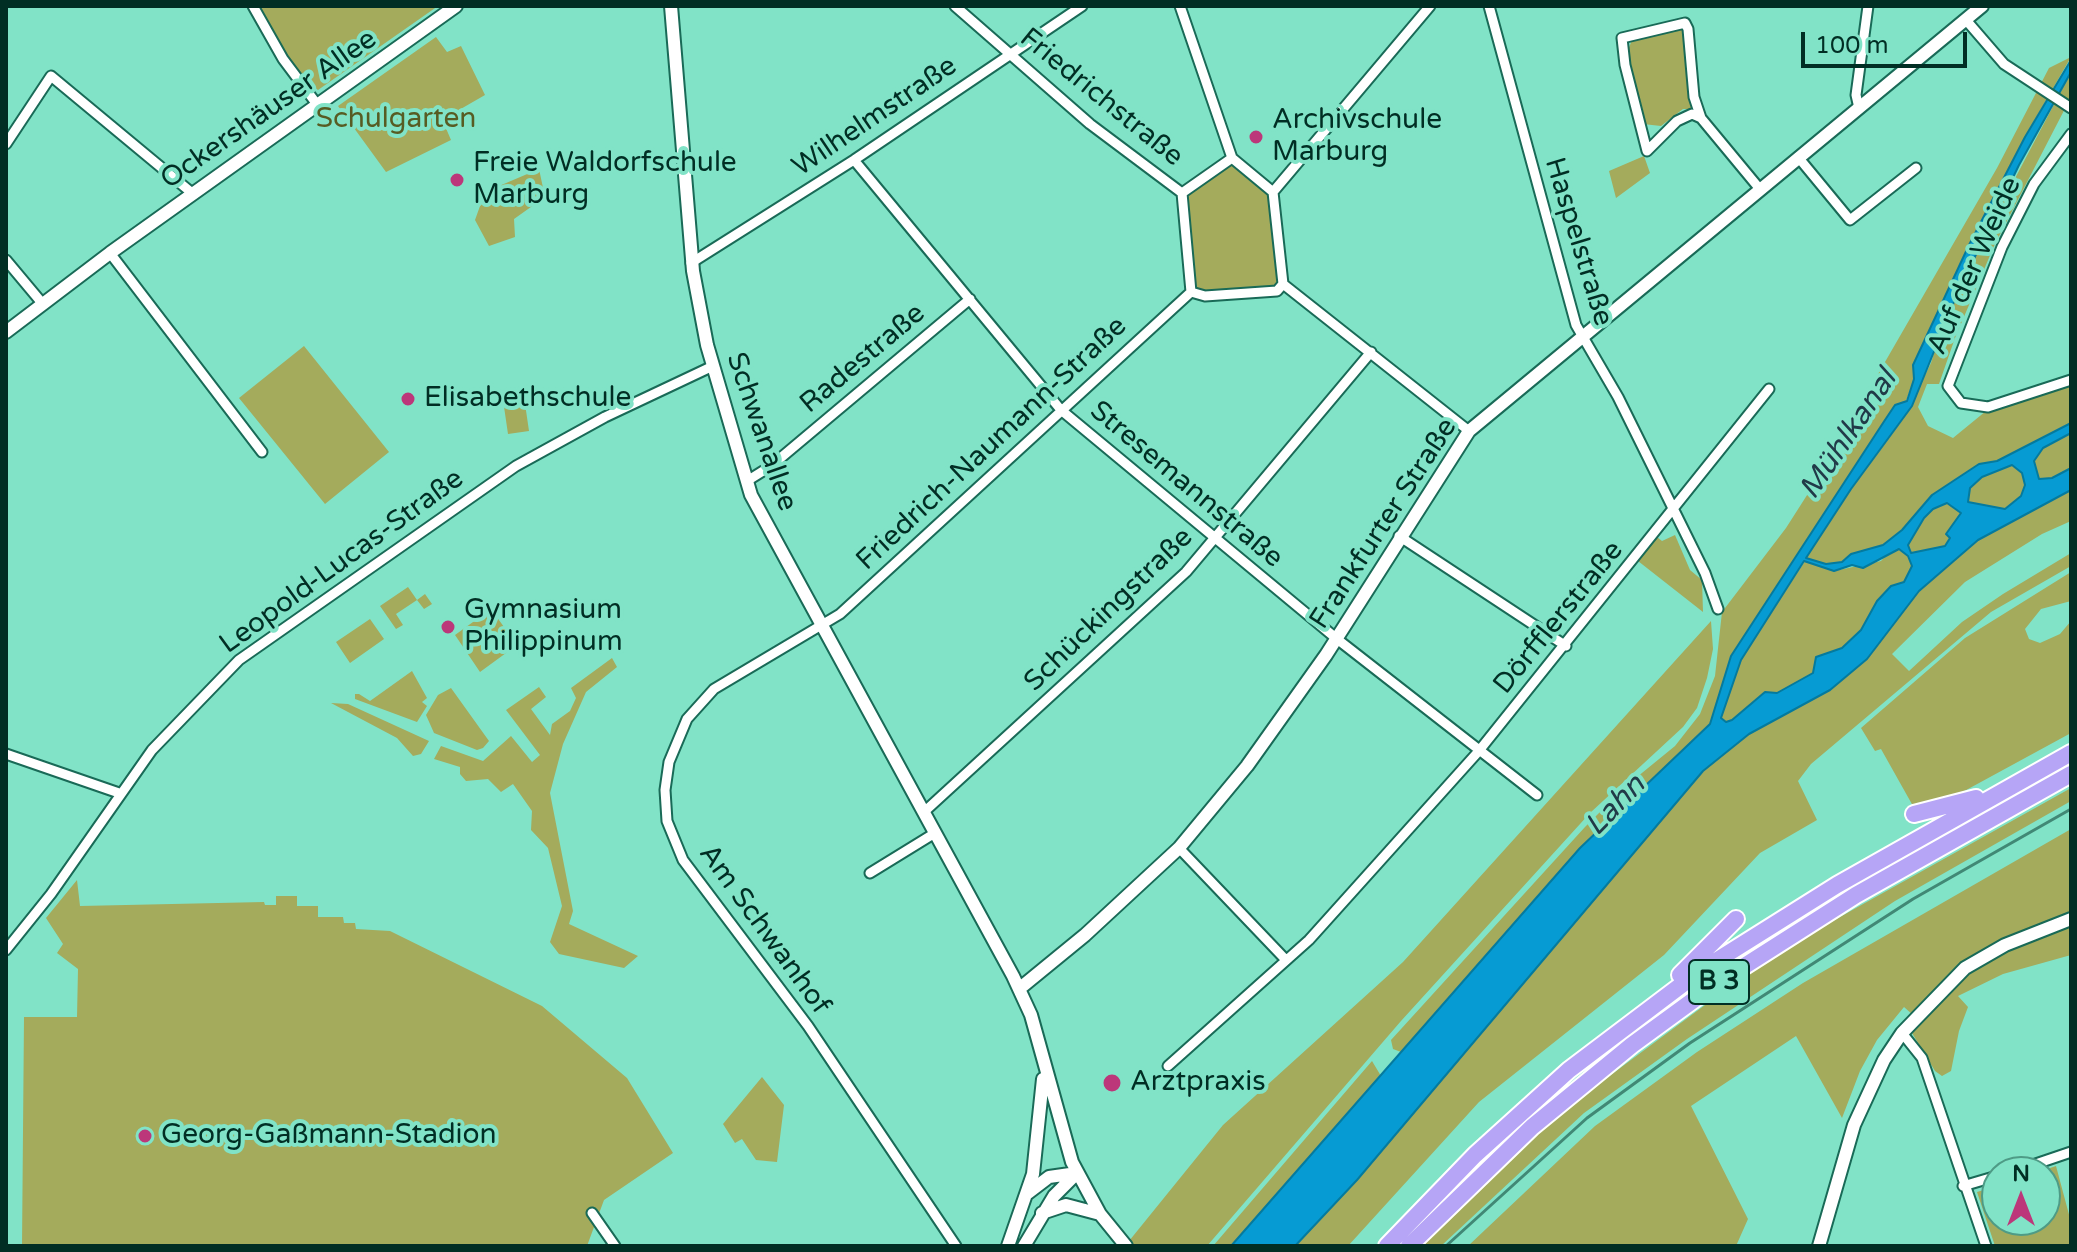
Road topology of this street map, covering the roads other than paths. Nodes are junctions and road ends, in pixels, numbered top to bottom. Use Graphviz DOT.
graph roads {
  1 [pos="253,6"];
  2 [pos="456,6"];
  3 [pos="671,6"];
  4 [pos="955,6"];
  5 [pos="1082,6"];
  6 [pos="1180,6"];
  7 [pos="1430,6"];
  8 [pos="1489,6"];
  9 [pos="1868,6"];
  10 [pos="1982,6"];
  11 [pos="1966,20"];
  12 [pos="1011,52"];
  13 [pos="316,103"];
  14 [pos="2070,107"];
  15 [pos="1859,108"];
  16 [pos="1701,118"];
  17 [pos="2071,134"];
  18 [pos="6,144"];
  19 [pos="1798,157"];
  20 [pos="1232,158"];
  21 [pos="854,160"];
  22 [pos="1916,168"];
  23 [pos="1759,188"];
  24 [pos="1273,192"];
  25 [pos="192,193"];
  26 [pos="1182,193"];
  27 [pos="110,253"];
  28 [pos="6,260"];
  29 [pos="692,269"];
  30 [pos="1283,284"];
  31 [pos="1191,292"];
  32 [pos="970,299"];
  33 [pos="42,303"];
  34 [pos="6,332"];
  35 [pos="1582,339"];
  36 [pos="1371,352"];
  37 [pos="713,366"];
  38 [pos="2071,380"];
  39 [pos="1769,389"];
  40 [pos="1061,410"];
  41 [pos="1469,431"];
  42 [pos="262,452"];
  43 [pos="747,481"];
  44 [pos="1673,511"];
  45 [pos="1399,536"];
  46 [pos="1216,538"];
  47 [pos="1718,609"];
  48 [pos="822,627"];
  49 [pos="1337,639"];
  50 [pos="1566,646"];
  51 [pos="1478,752"];
  52 [pos="2071,753"];
  53 [pos="6,754"];
  54 [pos="2071,774"];
  55 [pos="2001,792"];
  56 [pos="119,793"];
  57 [pos="1537,795"];
  58 [pos="924,812"];
  59 [pos="1914,814"];
  60 [pos="935,833"];
  61 [pos="1179,848"];
  62 [pos="870,873"];
  63 [pos="1736,919"];
  64 [pos="2071,919"];
  65 [pos="6,950"];
  66 [pos="1285,959"];
  67 [pos="1019,989"];
  68 [pos="1645,1011"];
  69 [pos="1902,1033"];
  70 [pos="1168,1066"];
  71 [pos="1045,1068"];
  72 [pos="1077,1173"];
  73 [pos="1981,1181"];
  74 [pos="1963,1186"];
  75 [pos="1028,1193"];
  76 [pos="592,1213"];
  77 [pos="1041,1213"];
  78 [pos="1100,1214"];
  79 [pos="615,1246"];
  80 [pos="956,1246"];
  81 [pos="1008,1246"];
  82 [pos="1024,1246"];
  83 [pos="1126,1246"];
  84 [pos="1387,1246"];
  85 [pos="1409,1246"];
  86 [pos="1819,1246"];
  87 [pos="1986,1246"];
  1 -- 13 [label="street"];
  2 -- 13 [label="main road, Ockershäuser Allee"];
  3 -- 29 [label="main road, Schwanallee"];
  4 -- 12 [label="street, Friedrichstraße"];
  5 -- 12 [label="street, Wilhelmstraße"];
  6 -- 20 [label="street"];
  7 -- 24 [label="street"];
  8 -- 35 [label="street, Haspelstraße"];
  9 -- 15 [label="street"];
  10 -- 11 [label="main road, Frankfurter Straße"];
  11 -- 14 [label="street"];
  11 -- 15 [label="main road, Frankfurter Straße"];
  12 -- 21 [label="street, Wilhelmstraße"];
  12 -- 26 [label="street, Friedrichstraße"];
  13 -- 25 [label="main road, Ockershäuser Allee"];
  15 -- 19 [label="main road, Frankfurter Straße"];
  16 -- 16 [label="street"];
  16 -- 23 [label="street"];
  17 -- 38 [label="street, Auf der Weide"];
  18 -- 25 [label="street"];
  19 -- 22 [label="street"];
  19 -- 23 [label="main road, Frankfurter Straße"];
  20 -- 24 [label="street"];
  20 -- 26 [label="street"];
  21 -- 29 [label="street, Wilhelmstraße"];
  21 -- 32 [label="street, Stresemannstraße"];
  23 -- 35 [label="main road, Frankfurter Straße"];
  24 -- 30 [label="street"];
  25 -- 27 [label="main road, Ockershäuser Allee"];
  26 -- 31 [label="street"];
  27 -- 33 [label="main road, Ockershäuser Allee"];
  27 -- 42 [label="street"];
  28 -- 33 [label="street"];
  29 -- 37 [label="main road, Schwanallee"];
  30 -- 31 [label="street"];
  30 -- 36 [label="street"];
  31 -- 40 [label="street, Friedrich-Naumann-Straße"];
  32 -- 40 [label="street, Stresemannstraße"];
  32 -- 43 [label="street, Radestraße"];
  33 -- 34 [label="main road, Ockershäuser Allee"];
  35 -- 41 [label="main road, Frankfurter Straße"];
  35 -- 44 [label="street, Haspelstraße"];
  36 -- 41 [label="street"];
  36 -- 46 [label="street, Schückingstraße"];
  37 -- 43 [label="main road, Schwanallee"];
  37 -- 56 [label="street, Leopold-Lucas-Straße"];
  39 -- 44 [label="street, Dörfflerstraße"];
  40 -- 46 [label="street, Stresemannstraße"];
  40 -- 48 [label="street, Friedrich-Naumann-Straße"];
  41 -- 45 [label="main road, Frankfurter Straße"];
  43 -- 48 [label="main road, Schwanallee"];
  44 -- 47 [label="street, Haspelstraße"];
  44 -- 50 [label="street, Dörfflerstraße"];
  45 -- 49 [label="main road, Frankfurter Straße"];
  45 -- 50 [label="street"];
  46 -- 49 [label="street, Stresemannstraße"];
  46 -- 58 [label="street, Schückingstraße"];
  48 -- 58 [label="main road, Schwanallee"];
  48 -- 80 [label="street, Am Schwanhof"];
  49 -- 51 [label="street, Stresemannstraße"];
  49 -- 61 [label="main road, Frankfurter Straße"];
  50 -- 51 [label="street, Dörfflerstraße"];
  51 -- 57 [label="street, Stresemannstraße"];
  51 -- 66 [label="street, Dörfflerstraße"];
  52 -- 55 [label="highway, B 3"];
  53 -- 56 [label="street"];
  54 -- 85 [label="highway, B 3"];
  55 -- 59 [label="highway"];
  55 -- 68 [label="highway, B 3"];
  56 -- 65 [label="street, Leopold-Lucas-Straße"];
  58 -- 60 [label="main road, Schwanallee"];
  60 -- 62 [label="street"];
  60 -- 67 [label="main road, Schwanallee"];
  61 -- 66 [label="street"];
  61 -- 67 [label="main road, Frankfurter Straße"];
  63 -- 68 [label="highway"];
  64 -- 69 [label="main road"];
  66 -- 70 [label="street, Dörfflerstraße"];
  67 -- 71 [label="main road, Schwanallee"];
  68 -- 84 [label="highway, B 3"];
  69 -- 74 [label="street"];
  69 -- 86 [label="main road"];
  71 -- 72 [label="main road, Schwanallee"];
  71 -- 75 [label="main road"];
  72 -- 75 [label="main road"];
  72 -- 77 [label="main road"];
  72 -- 78 [label="main road, Schwanallee"];
  73 -- 74 [label="street"];
  74 -- 87 [label="street"];
  75 -- 81 [label="main road"];
  76 -- 79 [label="street"];
  77 -- 78 [label="main road"];
  77 -- 82 [label="main road"];
  78 -- 83 [label="main road, Schwanallee"];
}
